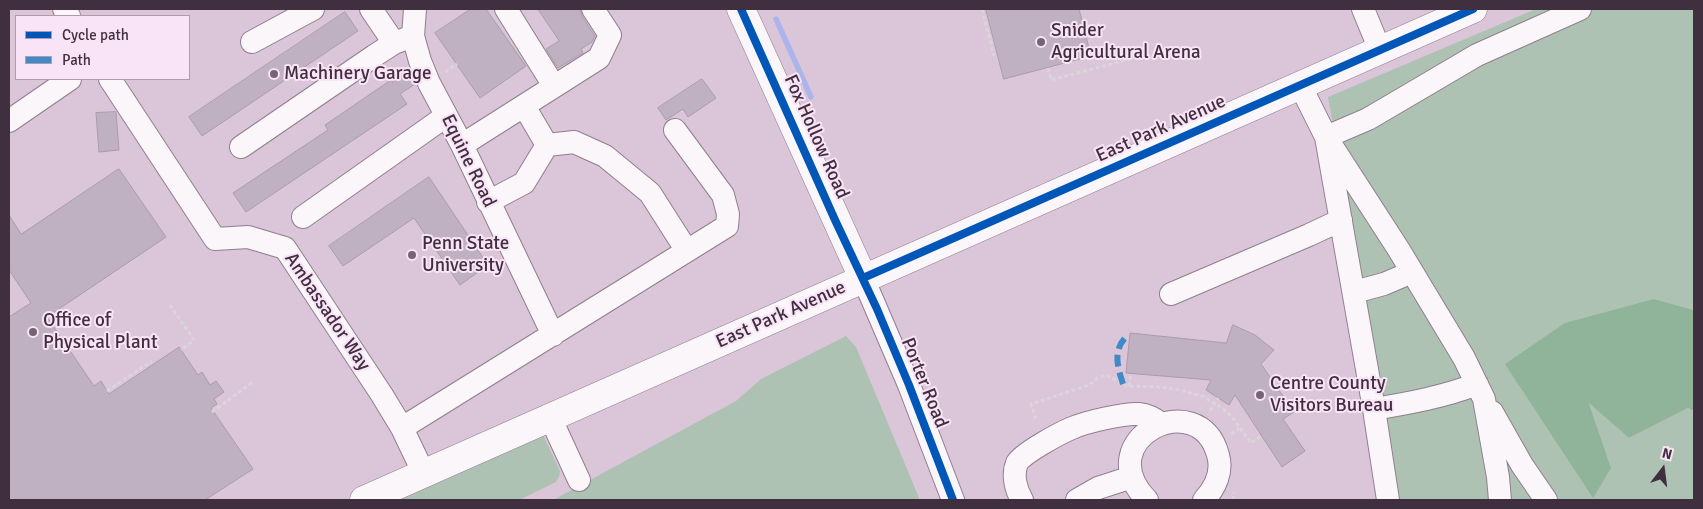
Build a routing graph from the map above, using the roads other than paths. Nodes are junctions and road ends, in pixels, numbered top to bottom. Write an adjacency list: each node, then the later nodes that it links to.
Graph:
1 (313, 9): 11 (street)
2 (371, 9): 10 (street)
3 (415, 9): 10 (street, Equine Road)
4 (506, 9): 16 (street)
5 (593, 9): 16 (street)
6 (741, 9): 30 (main road, Fox Hollow Road)
7 (1363, 9): 12 (street)
8 (1473, 9): 12 (main road, East Park Avenue)
9 (1580, 9): 21 (street)
10 (404, 39): 18 (street, Equine Road); 24 (street)
11 (252, 42)
12 (1380, 50): 15 (main road, East Park Avenue)
13 (69, 80): 19 (street)
14 (111, 80): 38 (street, Ambassador Way)
15 (1300, 85): 21 (street); 30 (main road, East Park Avenue)
16 (554, 86): 17 (street)
17 (524, 106): 22 (street); 23 (street)
18 (446, 116): 22 (street, Equine Road); 26 (street)
19 (9, 121)
20 (675, 130): 28 (street)
21 (1326, 137): 27 (street); 29 (street)
22 (462, 145): 25 (street, Equine Road)
23 (547, 145): 25 (street); 28 (street)
24 (241, 147)
25 (488, 202): 33 (street, Equine Road)
26 (302, 217)
27 (1341, 220): 31 (street); 32 (street)
28 (687, 251): 33 (street)
29 (1412, 272): 31 (street); 34 (street)
30 (863, 278): 36 (main road, East Park Avenue); 43 (street, Porter Road)
31 (1354, 292): 35 (street)
32 (1171, 294)
33 (553, 334): 38 (street)
34 (1480, 391): 35 (street); 49 (street); 50 (street)
35 (1374, 409): 48 (street)
36 (550, 417): 39 (main road, East Park Avenue); 41 (street)
37 (1160, 423): 40 (street); 44 (street); 47 (street)
38 (402, 428): 39 (street, Ambassador Way)
39 (424, 474): 42 (main road, East Park Avenue)
40 (1132, 477): 45 (street); 46 (street)
41 (579, 480)
42 (364, 500)
43 (953, 500)
44 (1022, 500)
45 (1077, 500)
46 (1147, 500)
47 (1204, 500)
48 (1388, 500)
49 (1500, 500)
50 (1546, 500)

